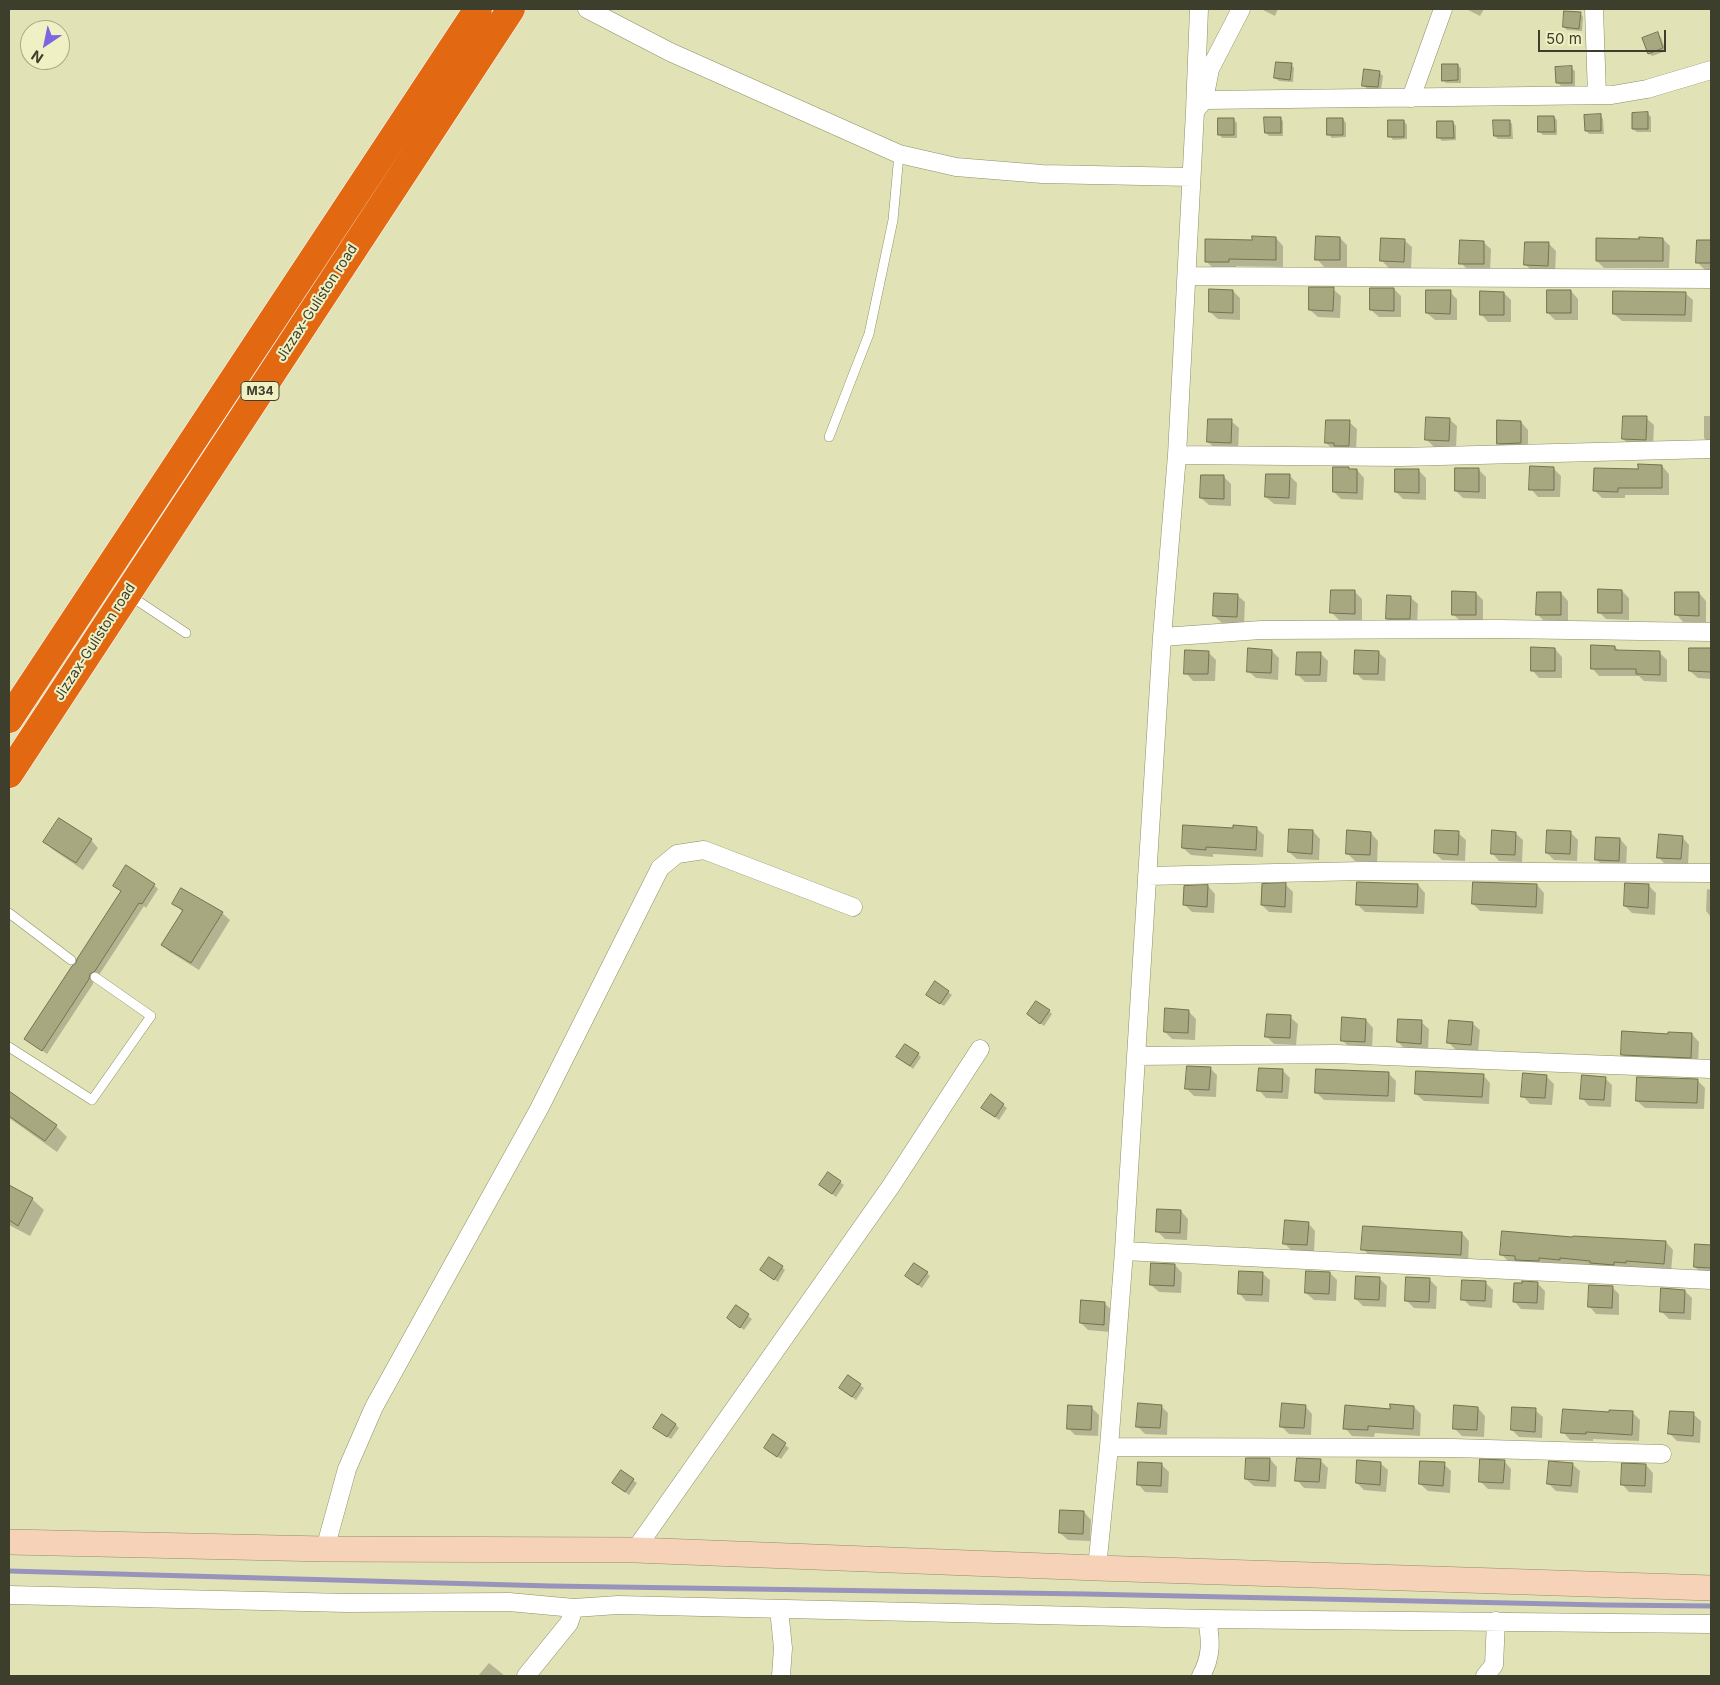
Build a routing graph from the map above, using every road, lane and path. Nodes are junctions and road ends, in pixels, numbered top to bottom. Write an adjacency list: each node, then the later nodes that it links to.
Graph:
1 (478, 9): 19 (highway, Jizzax-Guliston road / M34)
2 (511, 9): 20 (highway, Jizzax-Guliston road / M34)
3 (586, 9): 12 (street)
4 (1199, 9): 11 (street)
5 (1241, 9): 11 (street)
6 (1443, 9): 10 (street)
7 (1594, 9): 9 (street)
8 (1711, 70): 9 (street)
9 (1598, 95): 10 (street)
10 (1411, 98): 11 (street)
11 (1199, 106): 13 (street)
12 (899, 154): 13 (street); 16 (lane)
13 (1191, 177): 14 (street)
14 (1186, 276): 15 (street); 18 (street)
15 (1711, 279)
16 (829, 437)
17 (1711, 449): 18 (street)
18 (1177, 455): 23 (street)
19 (102, 578): 20 (highway); 24 (highway, Jizzax-Guliston road / M34)
20 (127, 594): 22 (lane); 25 (highway, Jizzax-Guliston road / M34)
21 (1711, 632): 23 (street)
22 (186, 633)
23 (1162, 637): 27 (street)
24 (9, 719)
25 (12, 774)
26 (1711, 872): 27 (street)
27 (1147, 876): 34 (street)
28 (853, 907): 41 (street)
29 (9, 913): 30 (lane)
30 (71, 960)
31 (95, 977): 32 (lane)
32 (9, 1047)
33 (980, 1049): 42 (street)
34 (1136, 1056): 35 (street); 36 (street)
35 (1711, 1069)
36 (1124, 1252): 37 (street); 38 (street)
37 (1711, 1280)
38 (1109, 1447): 39 (street); 43 (street)
39 (1662, 1454)
40 (9, 1542): 41 (street)
41 (325, 1549): 42 (street)
42 (635, 1550): 43 (street)
43 (1097, 1568): 44 (street)
44 (1711, 1588)
45 (9, 1595): 46 (street)
46 (574, 1608): 47 (street); 51 (street)
47 (779, 1609): 48 (street); 52 (street)
48 (1207, 1619): 49 (street); 53 (street)
49 (1496, 1621): 50 (street); 54 (street)
50 (1711, 1624)
51 (526, 1676)
52 (781, 1676)
53 (1200, 1676)
54 (1485, 1676)

